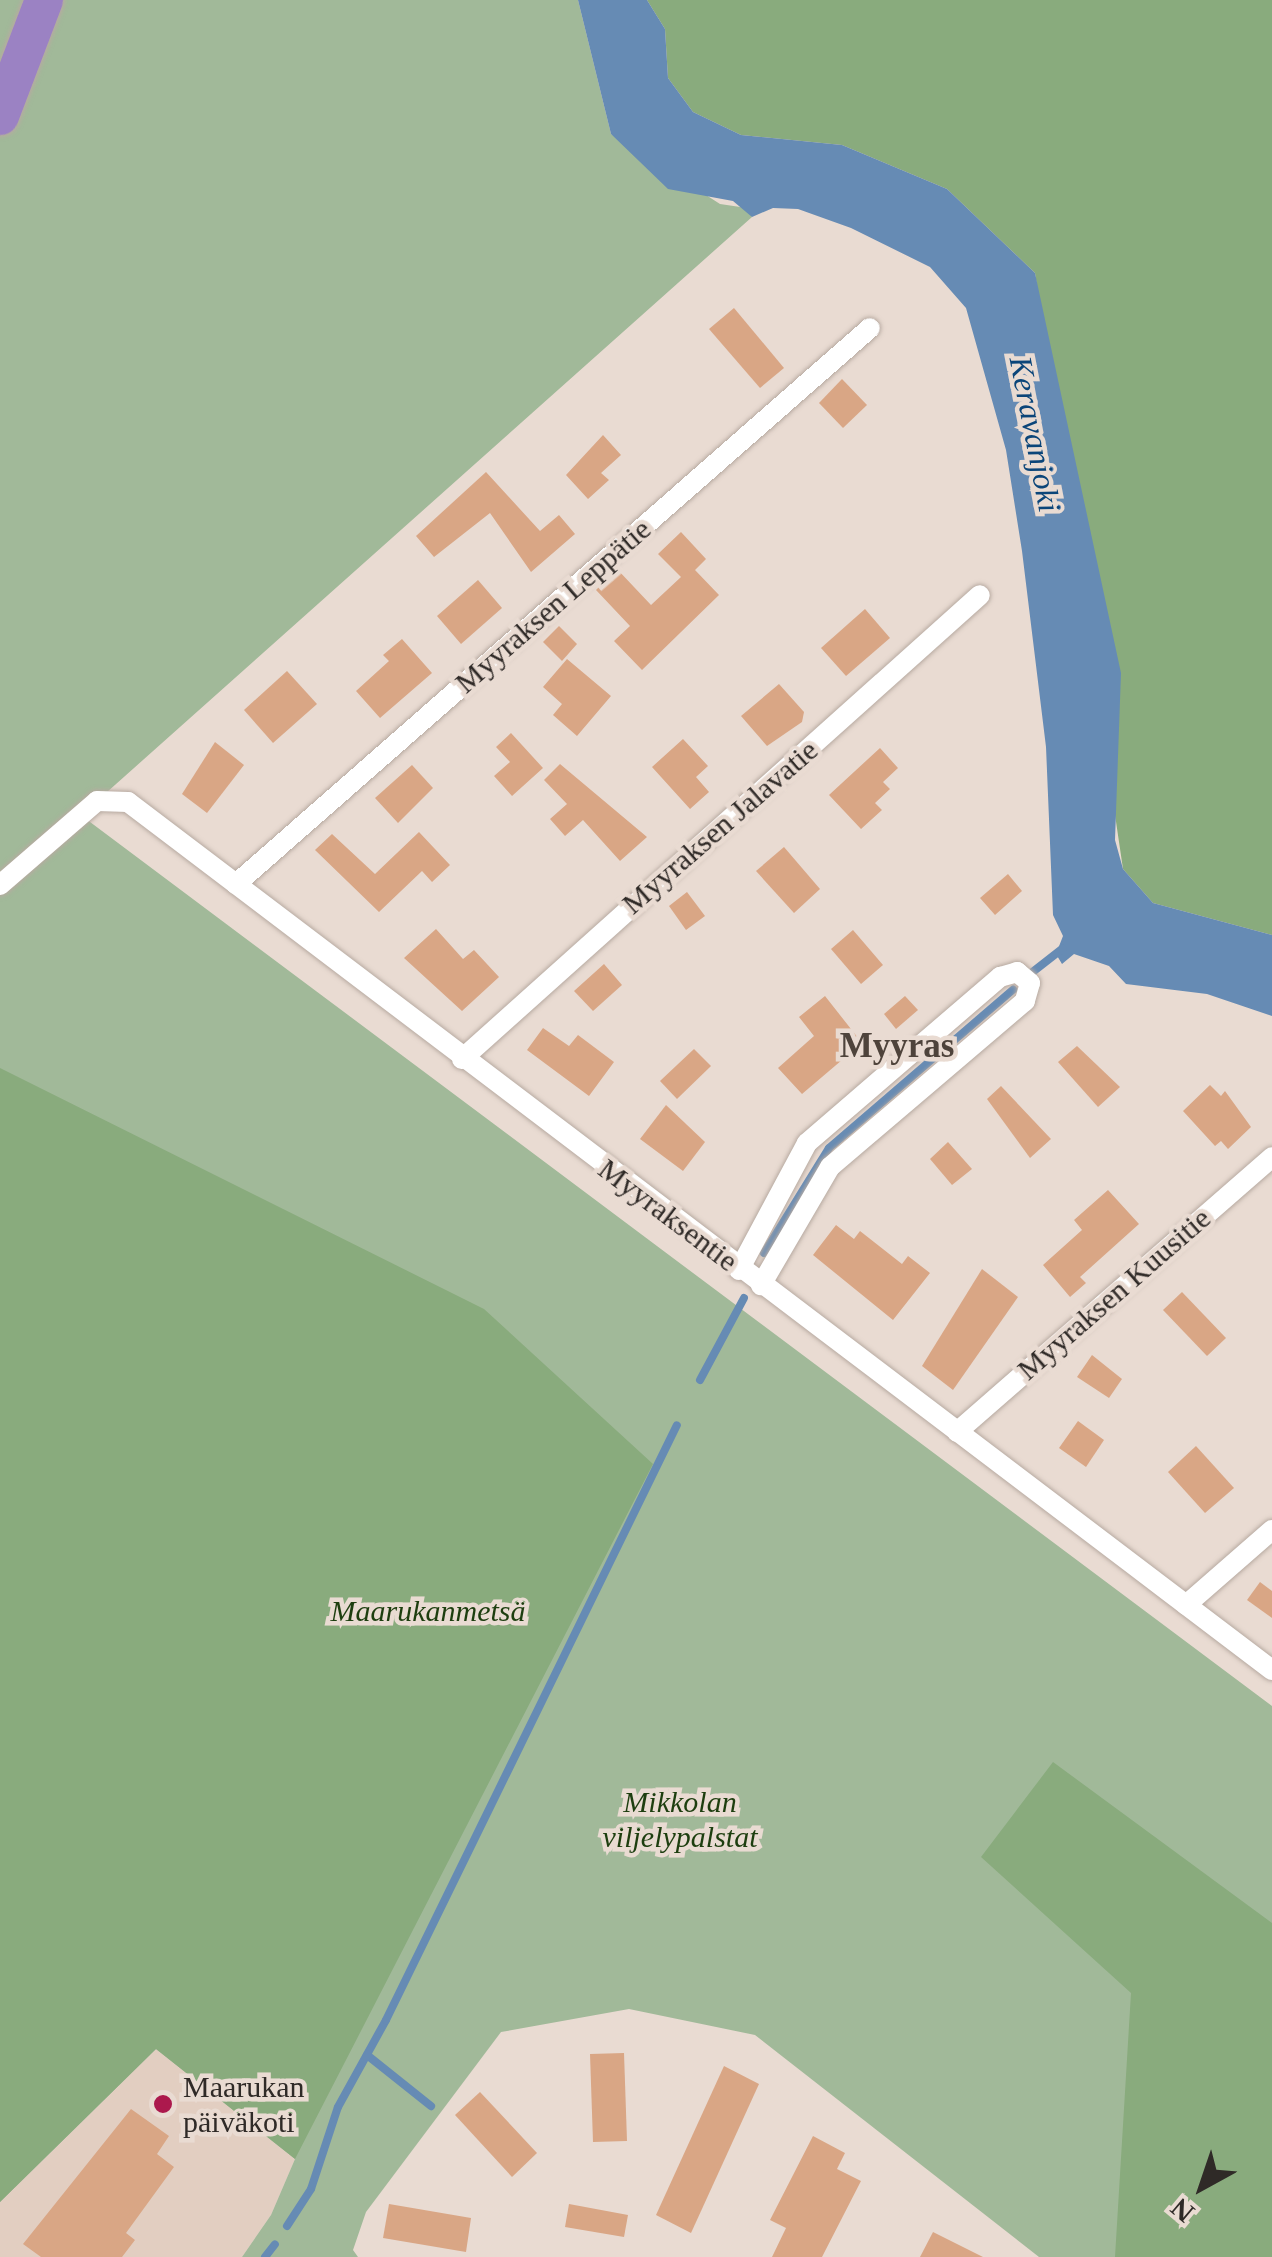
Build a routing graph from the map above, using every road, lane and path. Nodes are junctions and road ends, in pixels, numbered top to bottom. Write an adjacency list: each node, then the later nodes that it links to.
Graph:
1 (44, 0): 2 (highway)
2 (0, 116)
3 (870, 328): 5 (street, Myyraksen Leppätie)
4 (980, 595): 7 (street, Myyraksen Jalavatie)
5 (236, 884): 6 (street, Myyraksentie); 7 (street, Myyraksentie)
6 (0, 886)
7 (462, 1059): 9 (street, Myyraksentie)
8 (1272, 1157): 11 (street, Myyraksen Kuusitie)
9 (739, 1270): 10 (street, Myyraksentie); 10 (street)
10 (761, 1285): 11 (street, Myyraksentie)
11 (957, 1432): 13 (street, Myyraksentie)
12 (1272, 1530): 13 (street)
13 (1186, 1605): 14 (street, Myyraksentie)
14 (1272, 1670)

